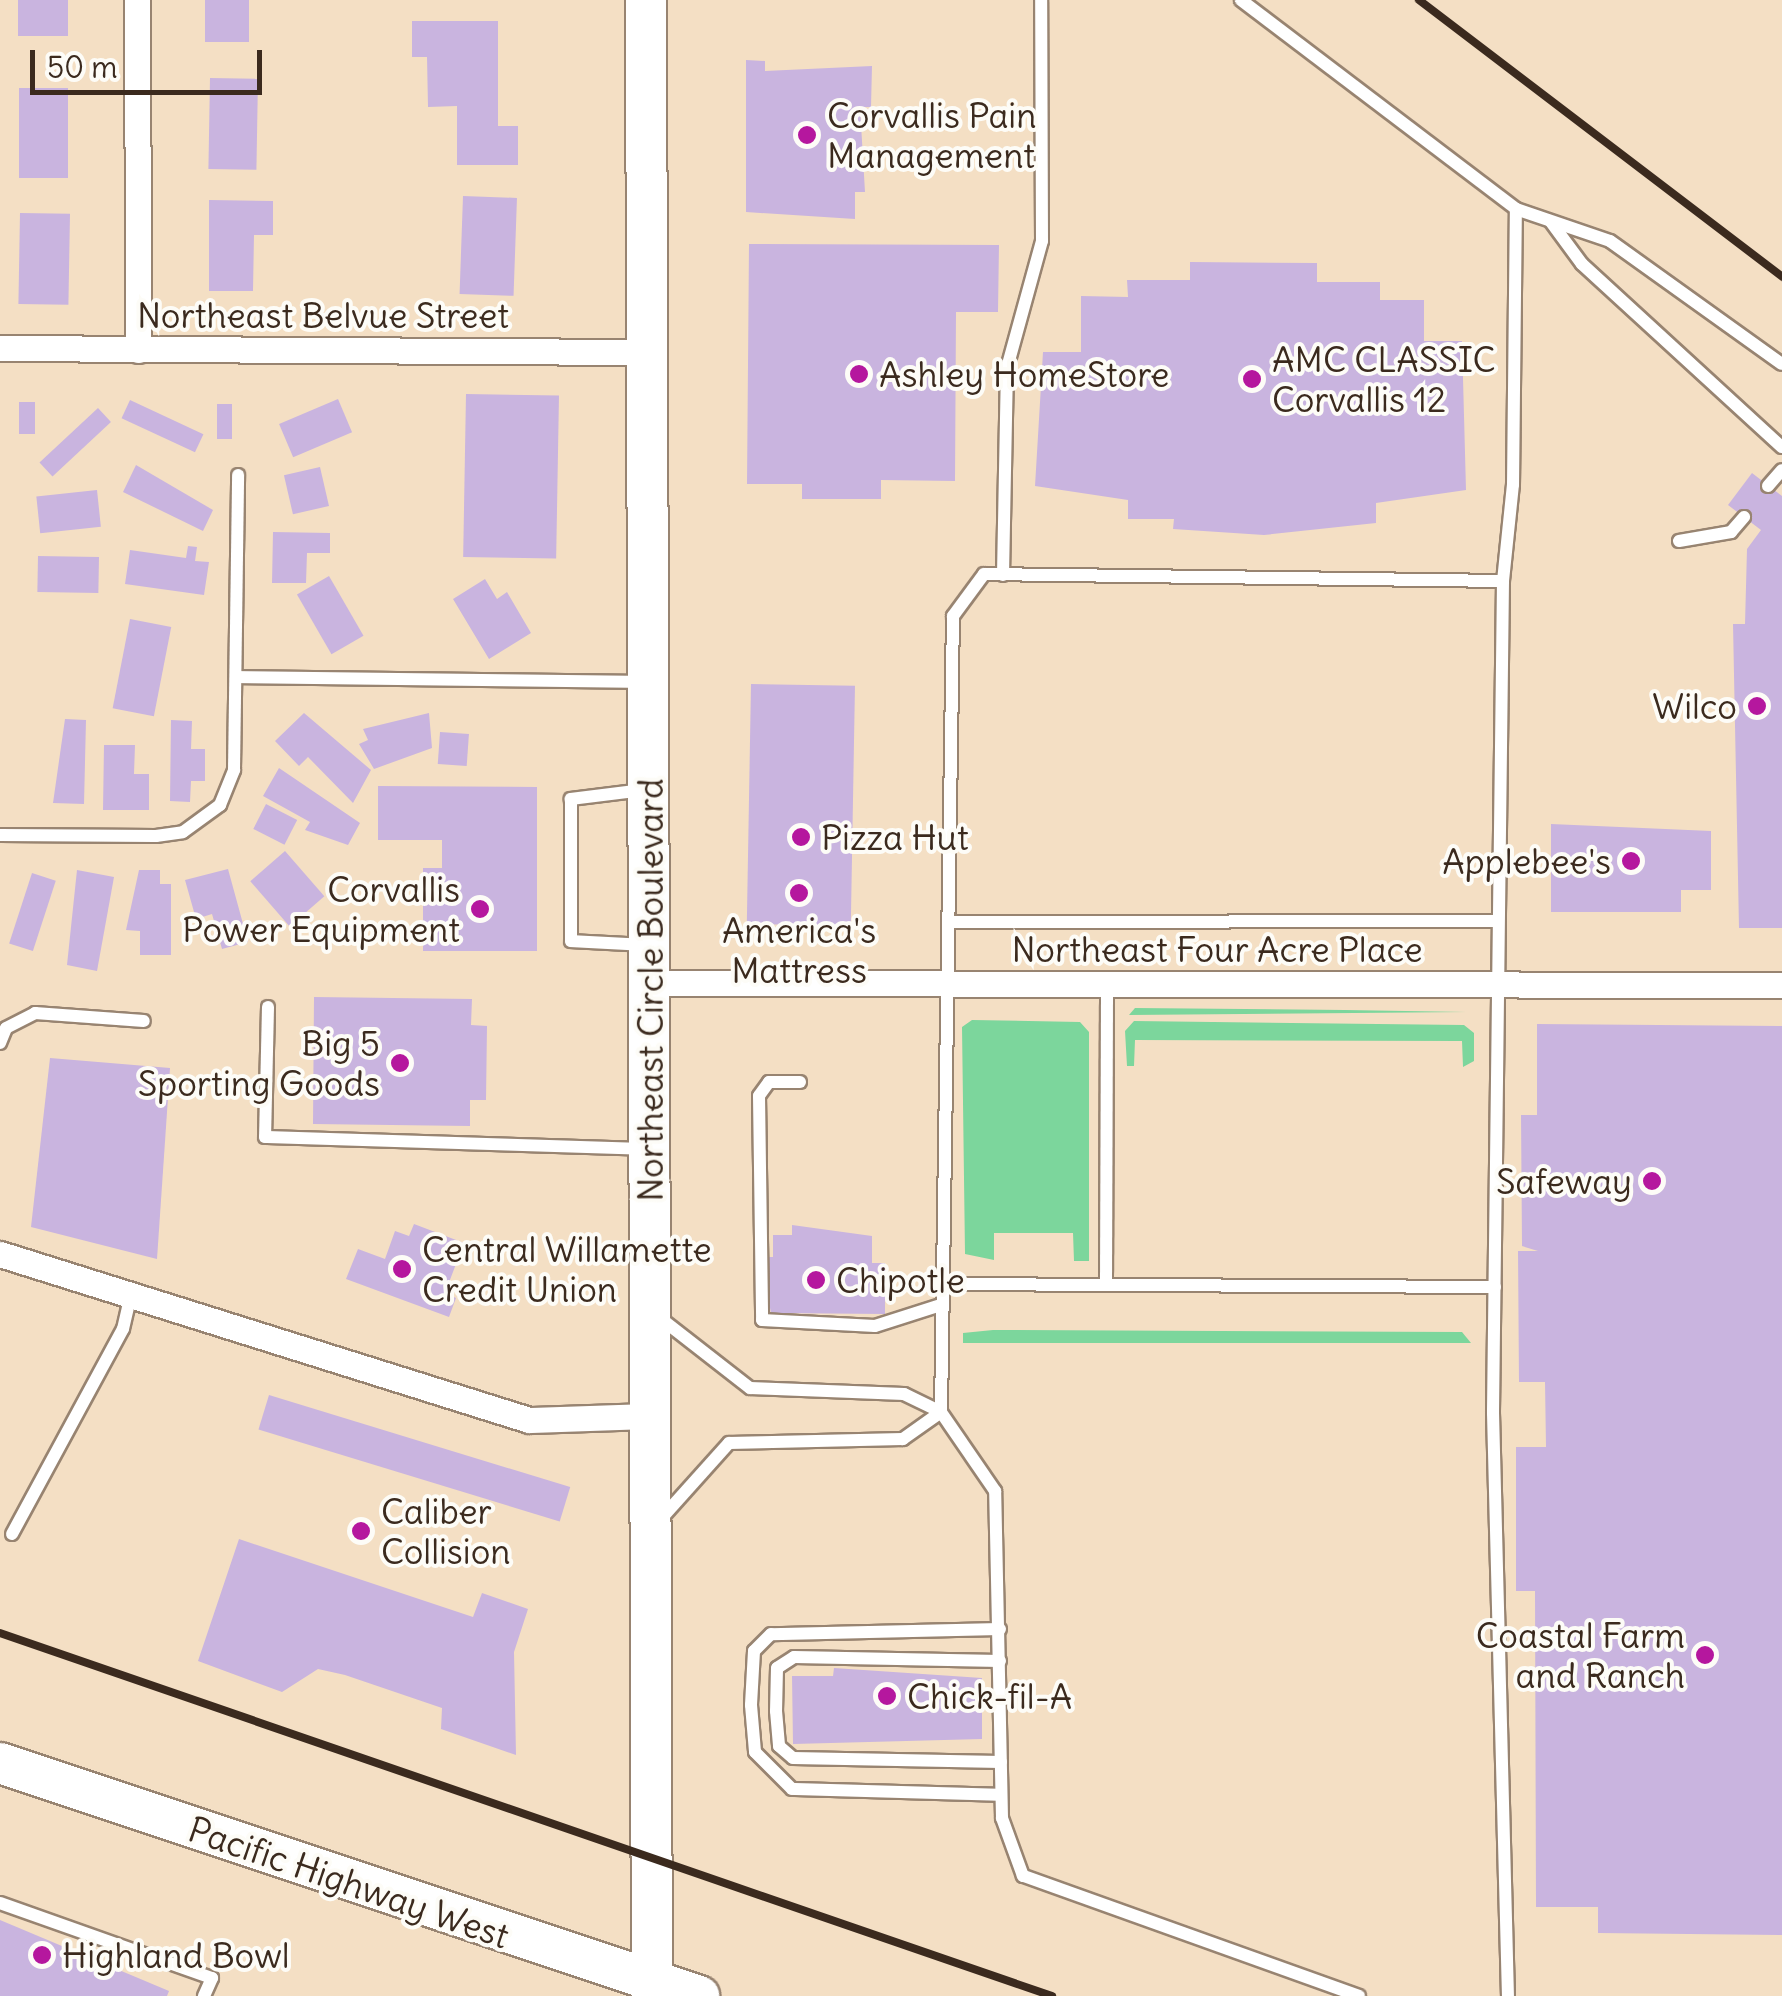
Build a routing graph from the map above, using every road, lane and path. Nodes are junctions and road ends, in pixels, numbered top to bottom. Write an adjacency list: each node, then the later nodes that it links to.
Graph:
1 (137, 0): 8 (street)
2 (646, 0): 9 (main road, Northeast Circle Boulevard)
3 (1041, 0): 17 (lane)
4 (1241, 0): 5 (lane)
5 (1516, 209): 6 (lane); 18 (lane)
6 (1551, 222): 10 (lane); 11 (lane)
7 (0, 348): 8 (street, Northeast Belvue Street)
8 (138, 350): 9 (street, Northeast Belvue Street)
9 (645, 352): 20 (main road, Northeast Circle Boulevard)
10 (1782, 364)
11 (1782, 447)
12 (1782, 470): 14 (lane)
13 (238, 475): 19 (lane)
14 (1768, 486)
15 (1744, 517): 16 (lane)
16 (1679, 542)
17 (1003, 575): 18 (lane); 24 (lane)
18 (1503, 580): 23 (lane)
19 (236, 678): 20 (lane); 22 (lane)
20 (646, 682): 21 (main road, Northeast Circle Boulevard)
21 (649, 790): 25 (main road, Northeast Circle Boulevard); 25 (lane)
22 (0, 835)
23 (1496, 921): 24 (lane); 26 (lane)
24 (948, 922): 28 (lane)
25 (653, 964): 28 (street, Northeast Four Acre Place); 34 (main road, Northeast Circle Boulevard)
26 (1497, 982): 27 (street, Northeast Four Acre Place); 29 (street, Northeast Four Acre Place); 38 (lane)
27 (1782, 984)
28 (941, 985): 29 (street, Northeast Four Acre Place); 36 (lane)
29 (1107, 987): 37 (lane)
30 (268, 1007): 34 (lane)
31 (144, 1022): 32 (lane)
32 (0, 1043)
33 (800, 1082): 40 (lane)
34 (652, 1150): 41 (main road, Northeast Circle Boulevard)
35 (0, 1254): 39 (street)
36 (942, 1284): 37 (lane); 40 (lane)
37 (1106, 1284): 38 (lane)
38 (1495, 1287): 56 (lane)
39 (131, 1295): 43 (street); 45 (lane)
40 (941, 1305): 42 (lane)
41 (651, 1309): 42 (lane); 43 (main road, Northeast Circle Boulevard)
42 (941, 1412): 44 (lane); 46 (lane)
43 (650, 1416): 44 (main road, Northeast Circle Boulevard)
44 (651, 1532): 52 (main road, Northeast Circle Boulevard)
45 (12, 1534)
46 (1000, 1630): 47 (lane); 50 (lane)
47 (1000, 1661): 48 (lane); 48 (lane)
48 (1001, 1762): 50 (lane)
49 (0, 1763): 52 (main road, Pacific Highway West)
50 (1002, 1795): 55 (lane)
51 (0, 1903): 53 (lane)
52 (652, 1988): 54 (main road, Pacific Highway West)
53 (204, 1996)
54 (699, 1996)
55 (1359, 1996)
56 (1508, 1996)

